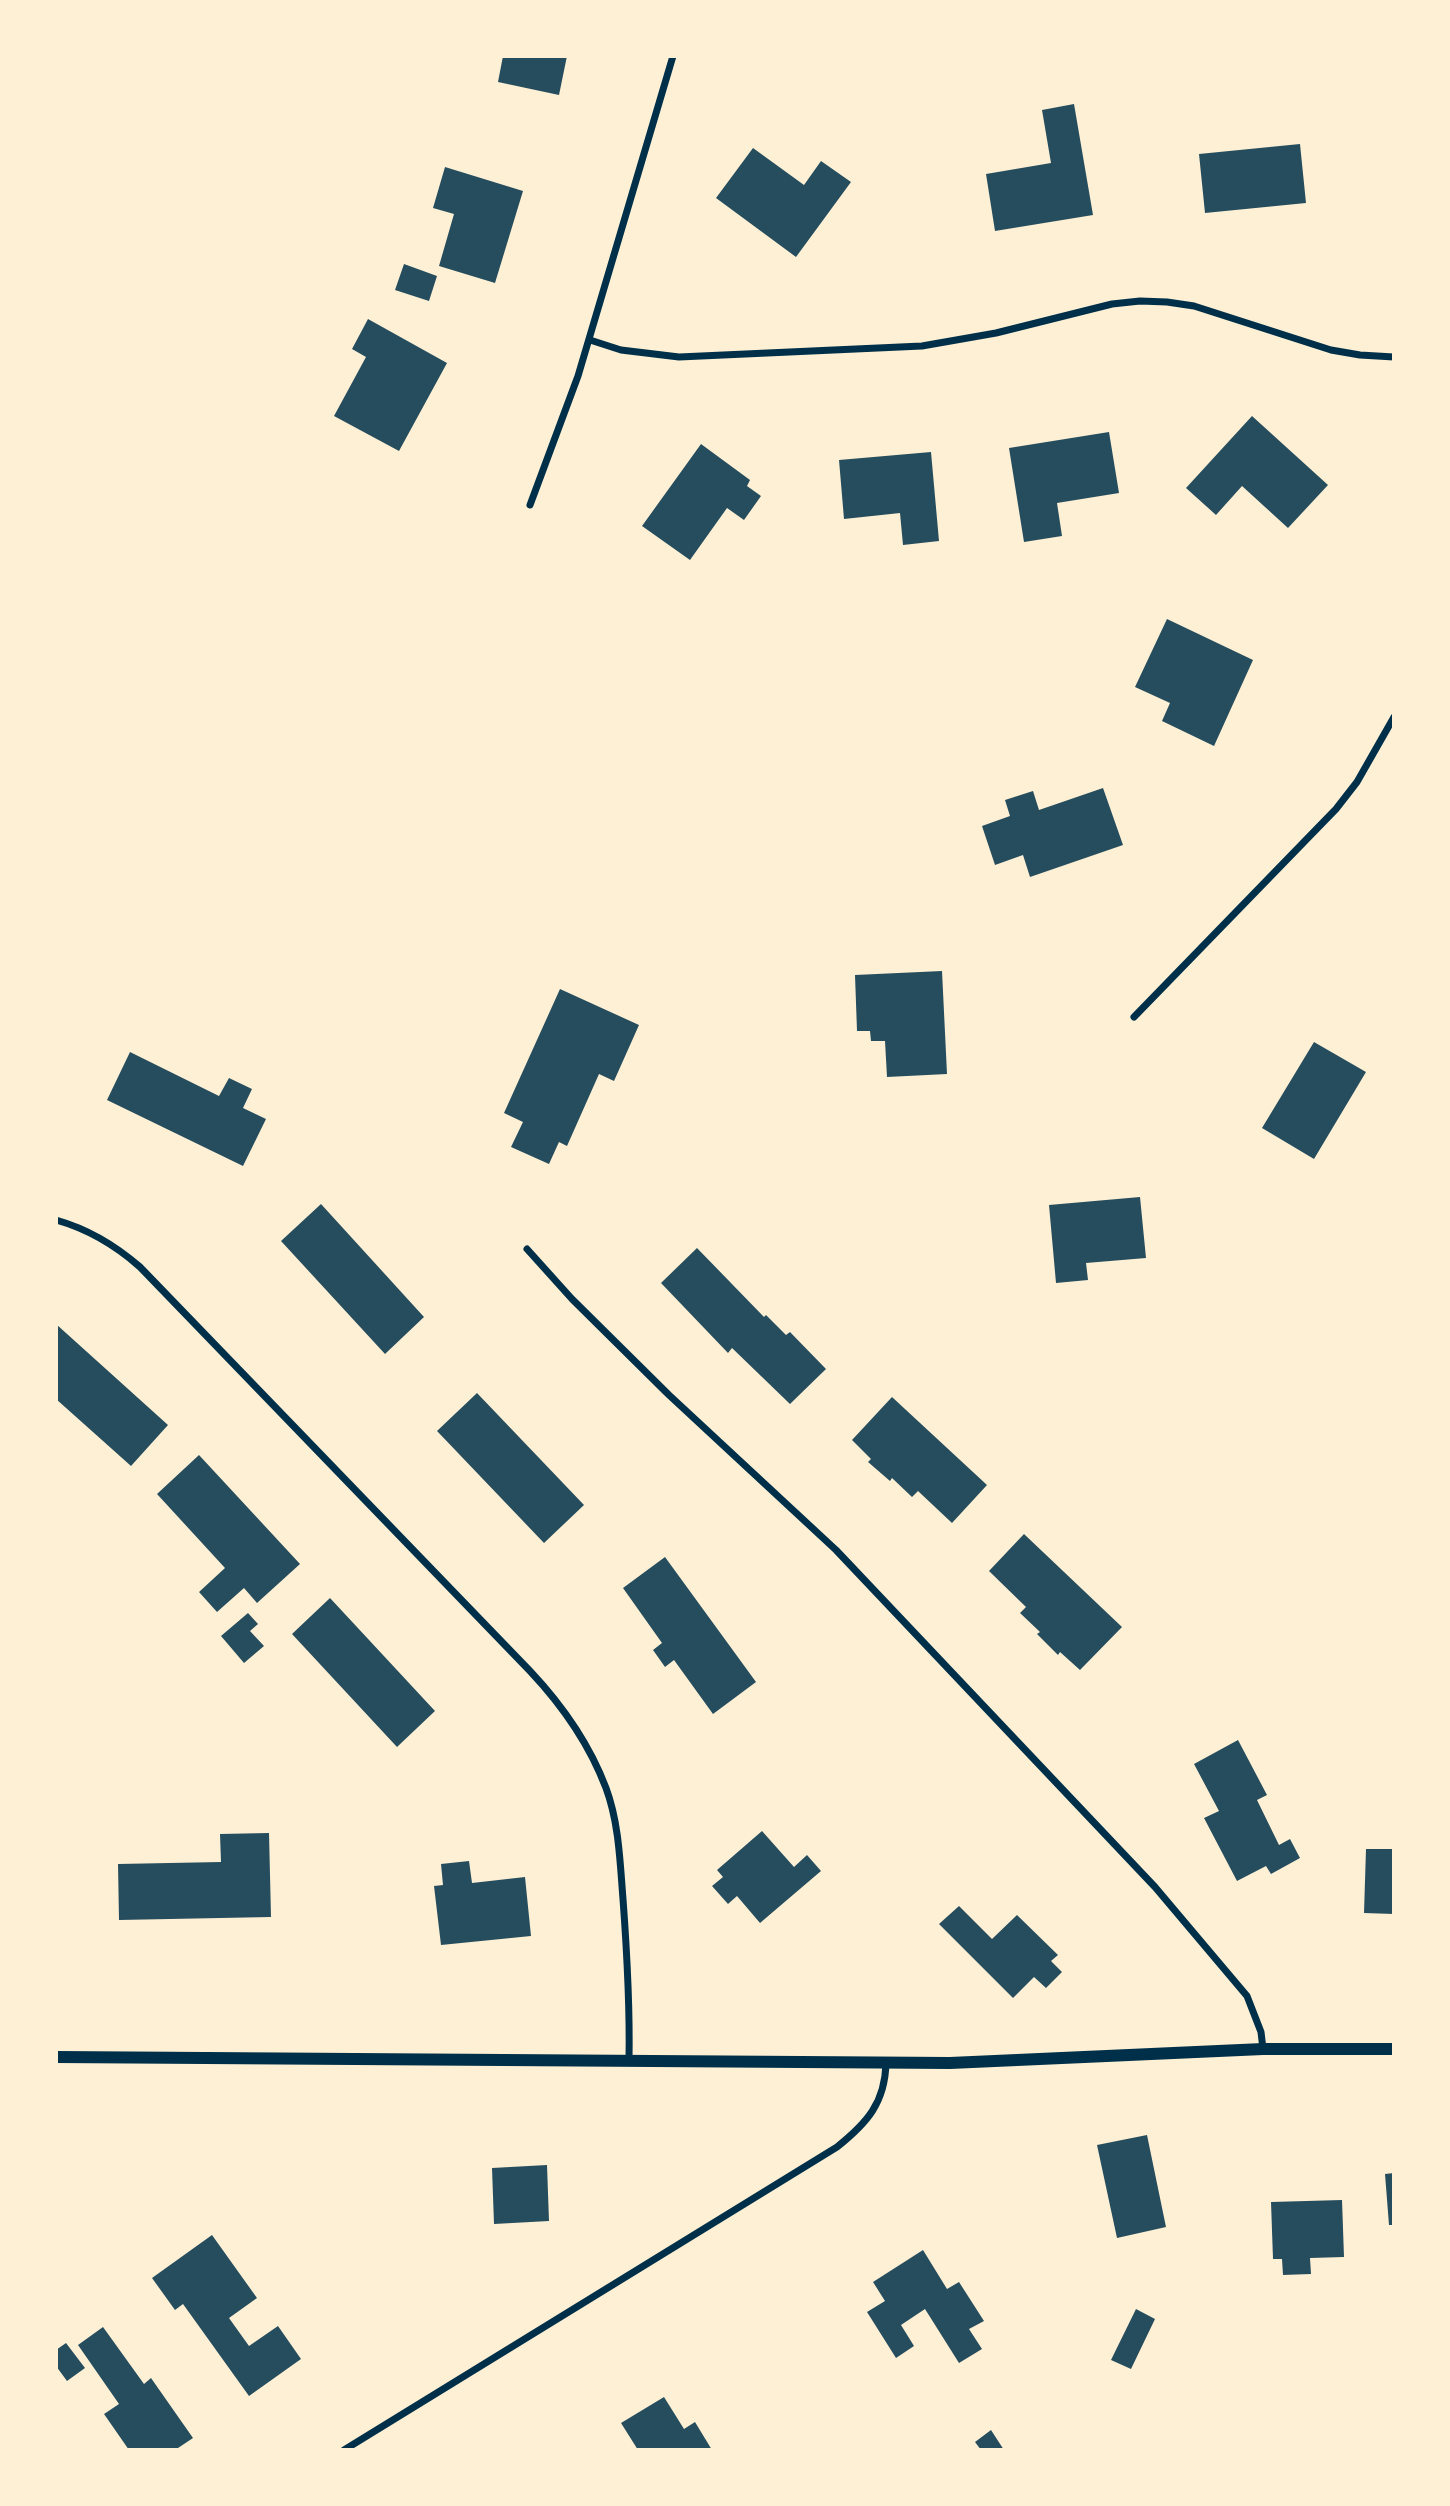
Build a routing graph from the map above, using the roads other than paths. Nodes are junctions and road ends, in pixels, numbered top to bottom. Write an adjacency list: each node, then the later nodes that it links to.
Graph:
1 (673, 56): 2 (street)
2 (590, 340): 3 (street); 4 (street)
3 (1394, 357)
4 (530, 505)
5 (1394, 717): 6 (street)
6 (1134, 1017)
7 (56, 1220): 12 (street)
8 (527, 1249): 9 (street)
9 (1263, 2049): 10 (street); 13 (street)
10 (1394, 2049)
11 (56, 2057): 12 (street)
12 (629, 2060): 13 (street)
13 (886, 2063): 14 (street)
14 (344, 2450)

